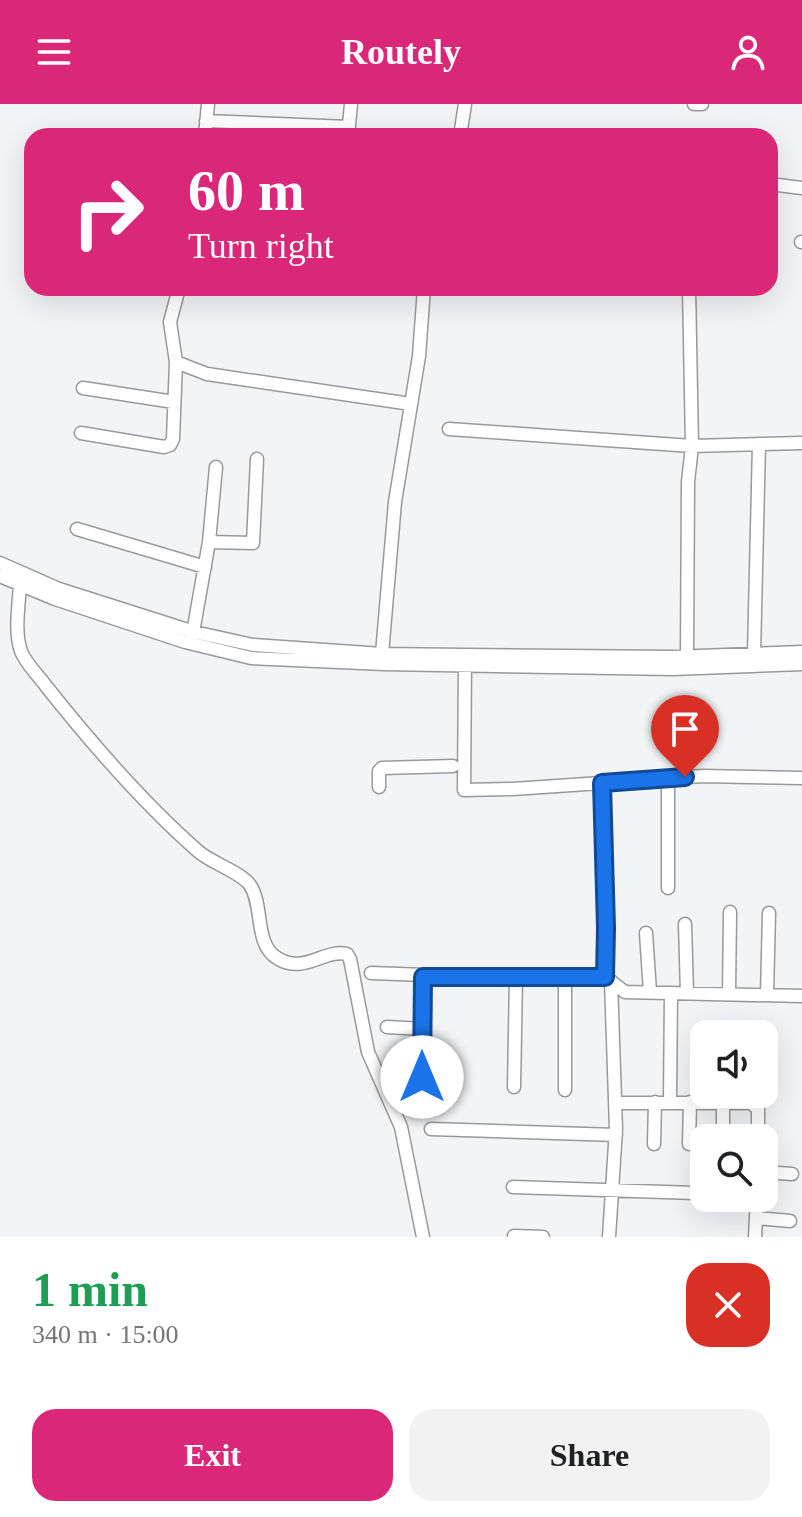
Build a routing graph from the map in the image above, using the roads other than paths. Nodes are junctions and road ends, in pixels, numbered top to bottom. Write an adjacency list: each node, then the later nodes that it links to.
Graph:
1 (208, 104): 6 (street)
2 (351, 104): 9 (street)
3 (465, 104): 10 (street)
4 (694, 104): 5 (street)
5 (702, 104)
6 (206, 121): 7 (street); 8 (street)
7 (206, 128)
8 (296, 128)
9 (348, 128)
10 (461, 128)
11 (778, 185): 12 (street)
12 (802, 188)
13 (177, 296): 16 (street)
14 (423, 296): 19 (street)
15 (689, 296): 24 (street)
16 (176, 362): 18 (street); 19 (street)
17 (83, 388): 18 (street)
18 (174, 402): 21 (street)
19 (411, 404): 35 (street)
20 (449, 429): 24 (street)
21 (81, 433)
22 (802, 443): 23 (street)
23 (759, 444): 24 (street); 36 (street)
24 (692, 446): 37 (street)
25 (257, 459): 28 (street)
26 (216, 467): 28 (street)
27 (77, 529): 30 (street)
28 (209, 542): 30 (street)
29 (0, 563): 33 (street)
30 (205, 567): 33 (street)
31 (0, 576): 32 (street)
32 (20, 584): 33 (street); 83 (street)
33 (192, 638): 35 (street); 38 (street)
34 (802, 652): 36 (street)
35 (382, 654): 38 (street)
36 (754, 654): 37 (street)
37 (687, 657): 38 (street)
38 (465, 660): 39 (street); 40 (street)
39 (802, 664)
40 (459, 766): 43 (street); 44 (street)
41 (802, 778): 42 (street)
42 (668, 779): 43 (street); 45 (street)
43 (602, 783): 54 (street)
44 (379, 787)
45 (668, 888)
46 (730, 912): 58 (street)
47 (769, 913): 59 (street)
48 (685, 924): 57 (street)
49 (646, 933): 55 (street)
50 (371, 973): 51 (street)
51 (423, 977): 52 (street); 62 (street)
52 (516, 977): 53 (street); 64 (street)
53 (565, 977): 54 (street); 65 (street)
54 (608, 979): 55 (street); 69 (street)
55 (650, 992): 56 (street)
56 (671, 993): 57 (street); 67 (street)
57 (687, 993): 58 (street)
58 (729, 994): 59 (street)
59 (767, 995): 60 (street)
60 (802, 996)
61 (387, 1027): 62 (street)
62 (423, 1029): 63 (street)
63 (422, 1077)
64 (514, 1087)
65 (565, 1090)
66 (655, 1102): 67 (street); 69 (street); 72 (street)
67 (670, 1102): 68 (street)
68 (690, 1102): 73 (street)
69 (615, 1103): 71 (street)
70 (431, 1129): 71 (street)
71 (616, 1135): 77 (street)
72 (654, 1144)
73 (689, 1144)
74 (778, 1173): 75 (street)
75 (792, 1174)
76 (513, 1187): 77 (street)
77 (612, 1192): 78 (street); 85 (street)
78 (690, 1193)
79 (756, 1212): 80 (street)
80 (756, 1218): 81 (street); 86 (street)
81 (790, 1221)
82 (514, 1236): 84 (street)
83 (423, 1237)
84 (543, 1237)
85 (609, 1237)
86 (755, 1237)

